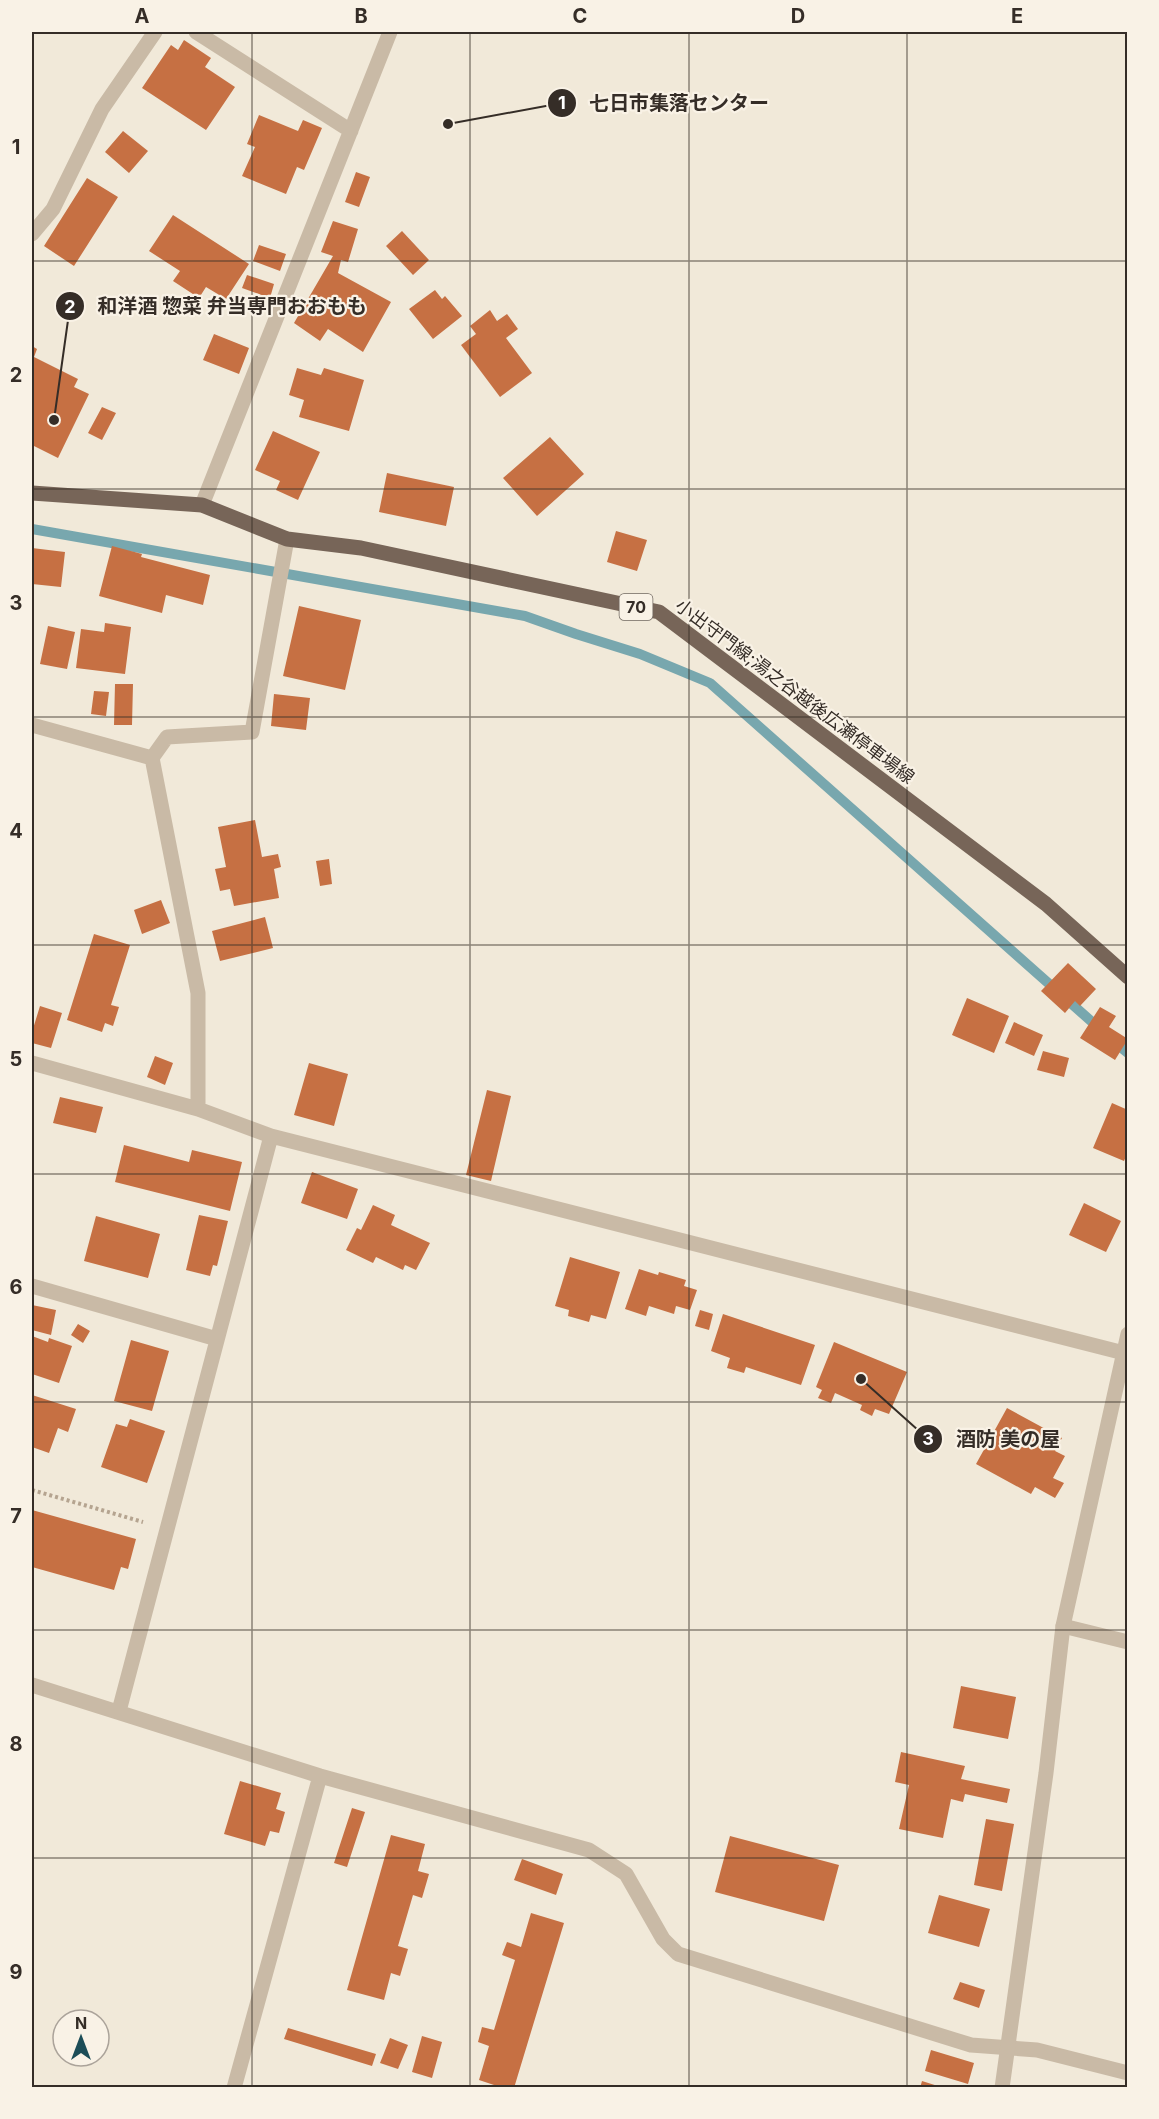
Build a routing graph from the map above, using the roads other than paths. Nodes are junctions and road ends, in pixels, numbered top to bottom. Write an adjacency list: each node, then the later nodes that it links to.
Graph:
1 (155, 32): 5 (street)
2 (196, 32): 4 (street)
3 (390, 32): 4 (street)
4 (351, 130): 7 (street)
5 (32, 234)
6 (32, 493): 7 (main road, 小出守門線;湯之谷越後広瀬停車場線 / 70)
7 (202, 506): 8 (main road, 小出守門線;湯之谷越後広瀬停車場線 / 70)
8 (287, 539): 10 (street); 11 (main road, 小出守門線;湯之谷越後広瀬停車場線 / 70)
9 (32, 725): 10 (street)
10 (152, 758): 13 (street)
11 (1128, 977)
12 (32, 1063): 13 (street)
13 (198, 1109): 14 (street)
14 (271, 1136): 17 (street); 18 (street)
15 (32, 1286): 17 (street)
16 (1128, 1334): 18 (street)
17 (217, 1339): 22 (street)
18 (1124, 1353): 19 (street)
19 (1063, 1626): 20 (street); 24 (street)
20 (1128, 1642)
21 (32, 1685): 22 (street)
22 (119, 1711): 23 (street)
23 (320, 1776): 24 (street); 26 (street)
24 (1007, 2047): 25 (street); 27 (street)
25 (1128, 2073)
26 (234, 2088)
27 (1002, 2088)

